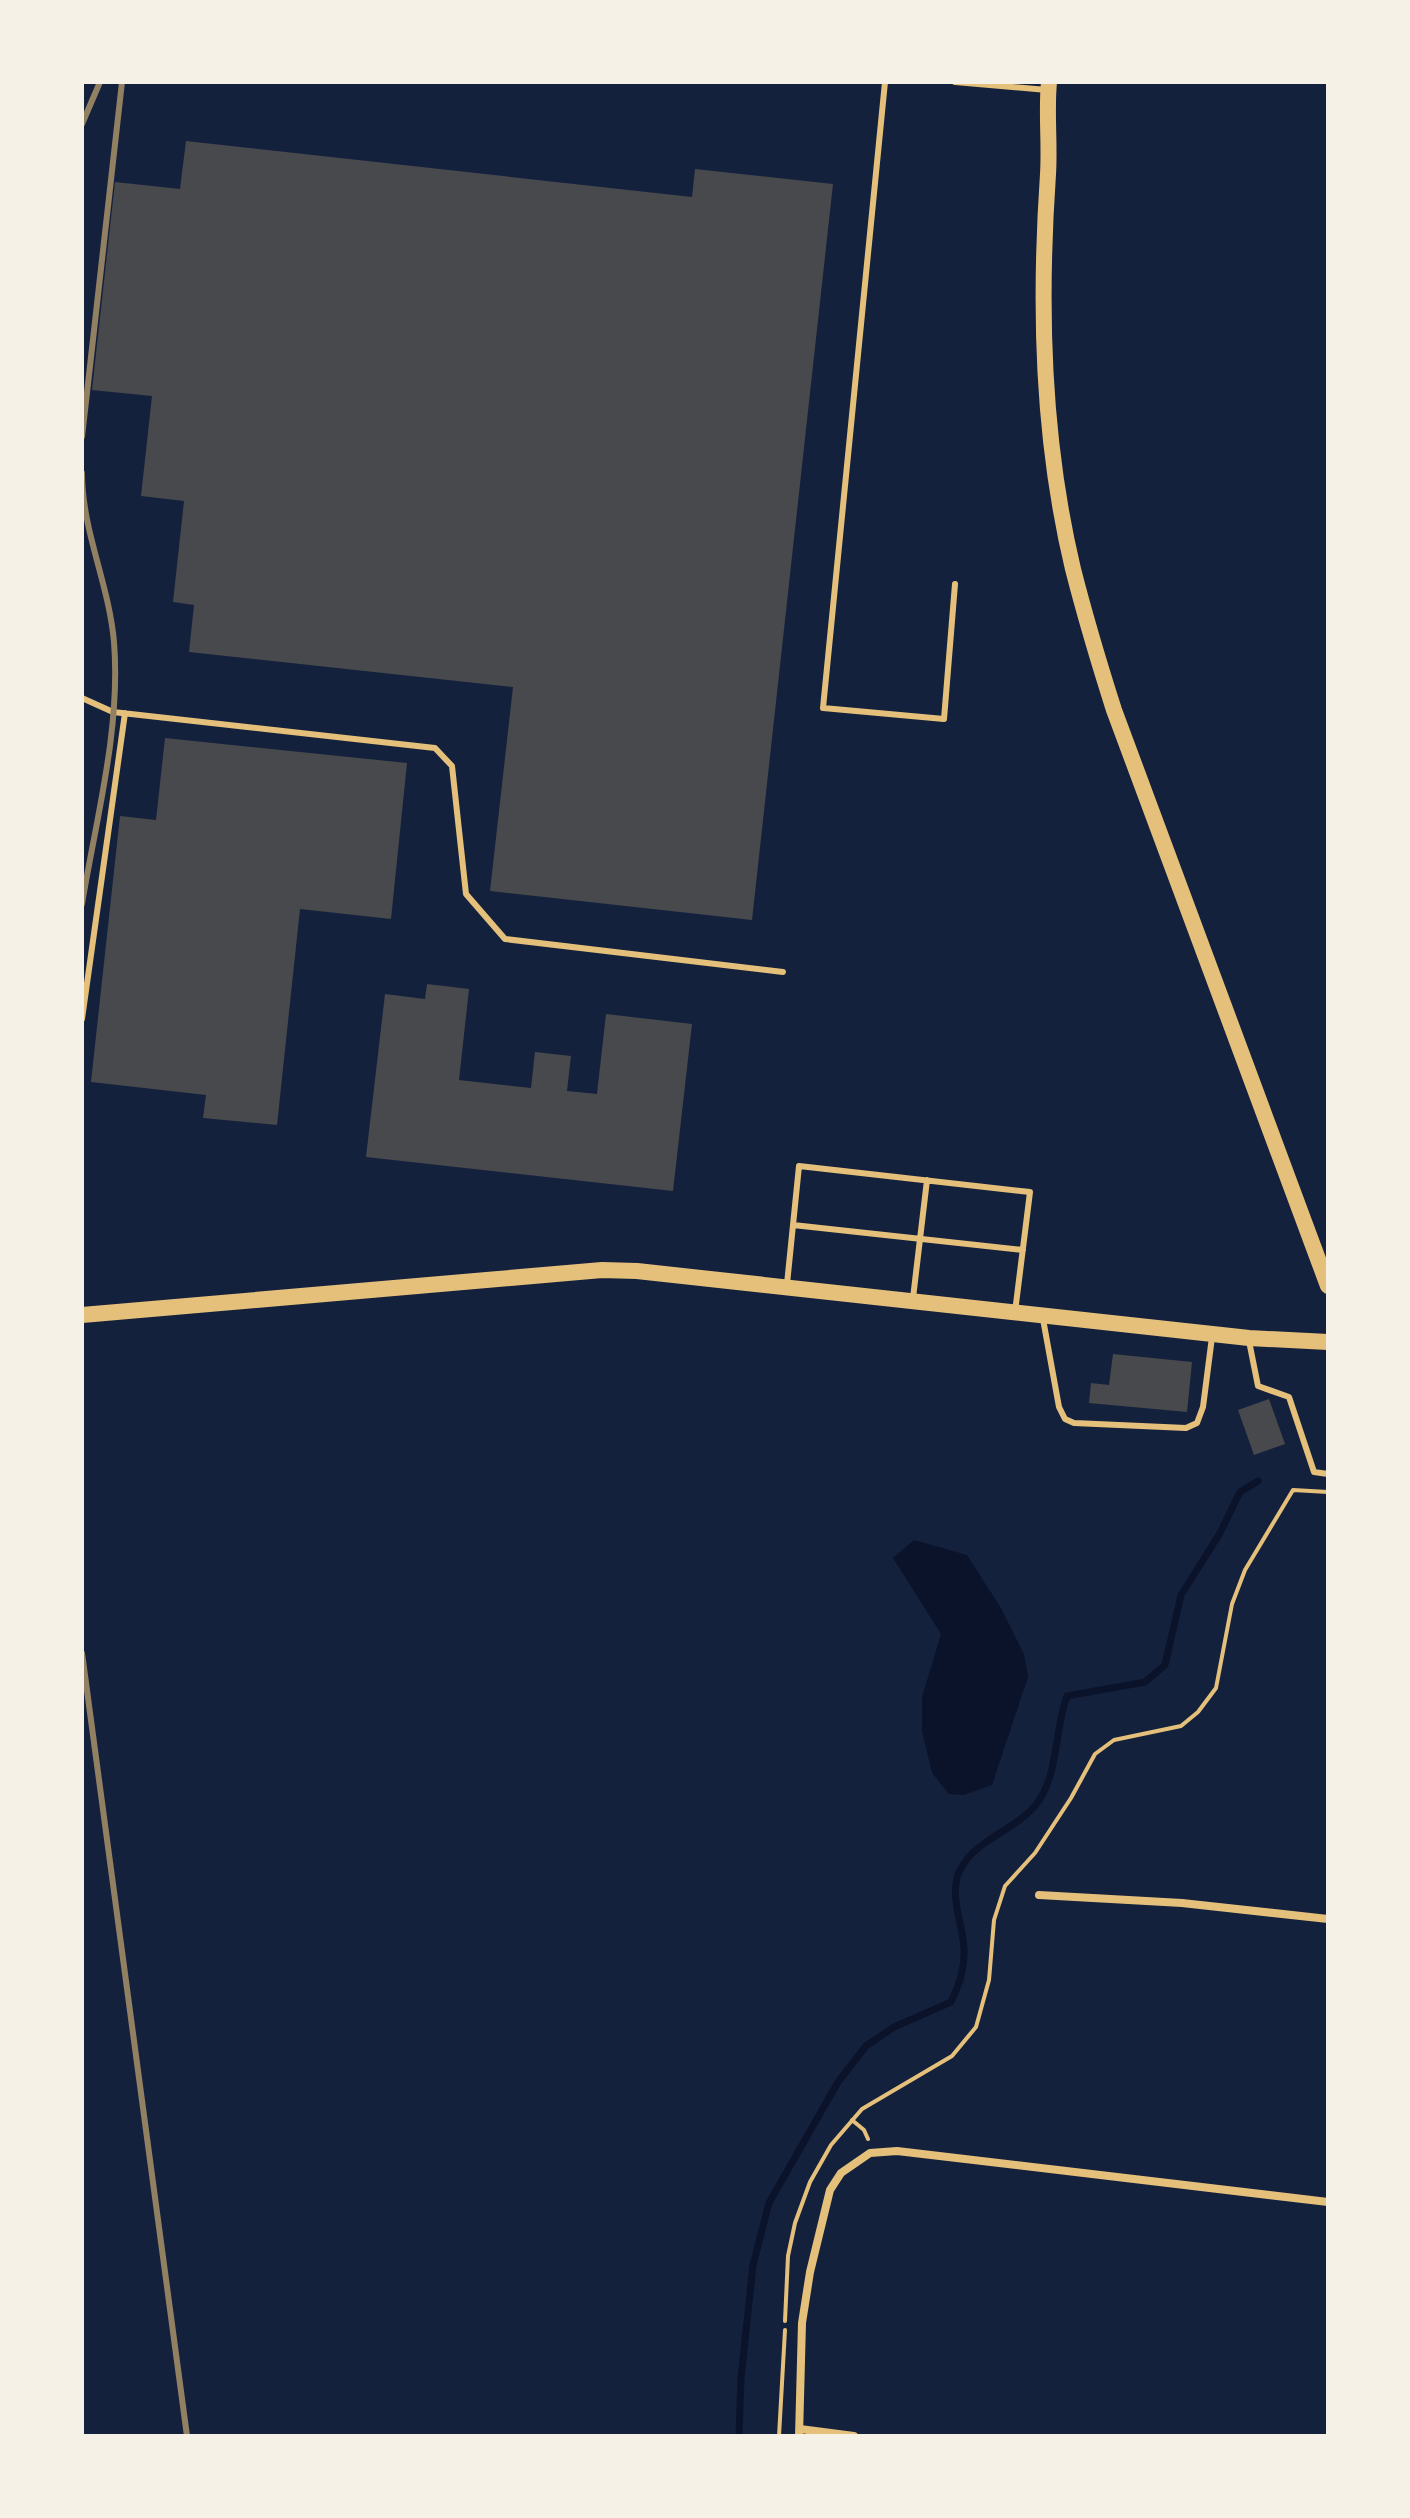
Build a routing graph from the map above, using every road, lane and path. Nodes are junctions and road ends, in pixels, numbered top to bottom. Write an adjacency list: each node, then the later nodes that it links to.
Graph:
1 (885, 82): 4 (lane)
2 (955, 82): 3 (lane)
3 (1049, 86): 13 (main road)
4 (955, 584)
5 (82, 698): 6 (lane)
6 (125, 713): 7 (lane); 8 (lane)
7 (783, 972)
8 (82, 1019)
9 (927, 1180): 10 (lane); 11 (lane); 12 (lane)
10 (793, 1225): 11 (lane); 14 (lane)
11 (920, 1239): 12 (lane); 15 (lane)
12 (1023, 1250): 16 (lane)
13 (1328, 1286)
14 (787, 1288): 15 (main road); 17 (main road)
15 (912, 1301): 16 (main road)
16 (1015, 1312): 18 (main road)
17 (82, 1315)
18 (1042, 1315): 19 (main road); 19 (lane)
19 (1213, 1334): 20 (main road)
20 (1249, 1338): 21 (main road); 22 (lane)
21 (1328, 1342)
22 (1328, 1474)
23 (1328, 1492): 26 (path)
24 (1039, 1895): 25 (street)
25 (1328, 1919)
26 (862, 2109)
27 (852, 2120): 28 (path)
28 (875, 2152): 29 (street); 31 (street)
29 (1328, 2202)
30 (788, 2256): 32 (path)
31 (799, 2432): 33 (street)
32 (779, 2436)
33 (854, 2436)

